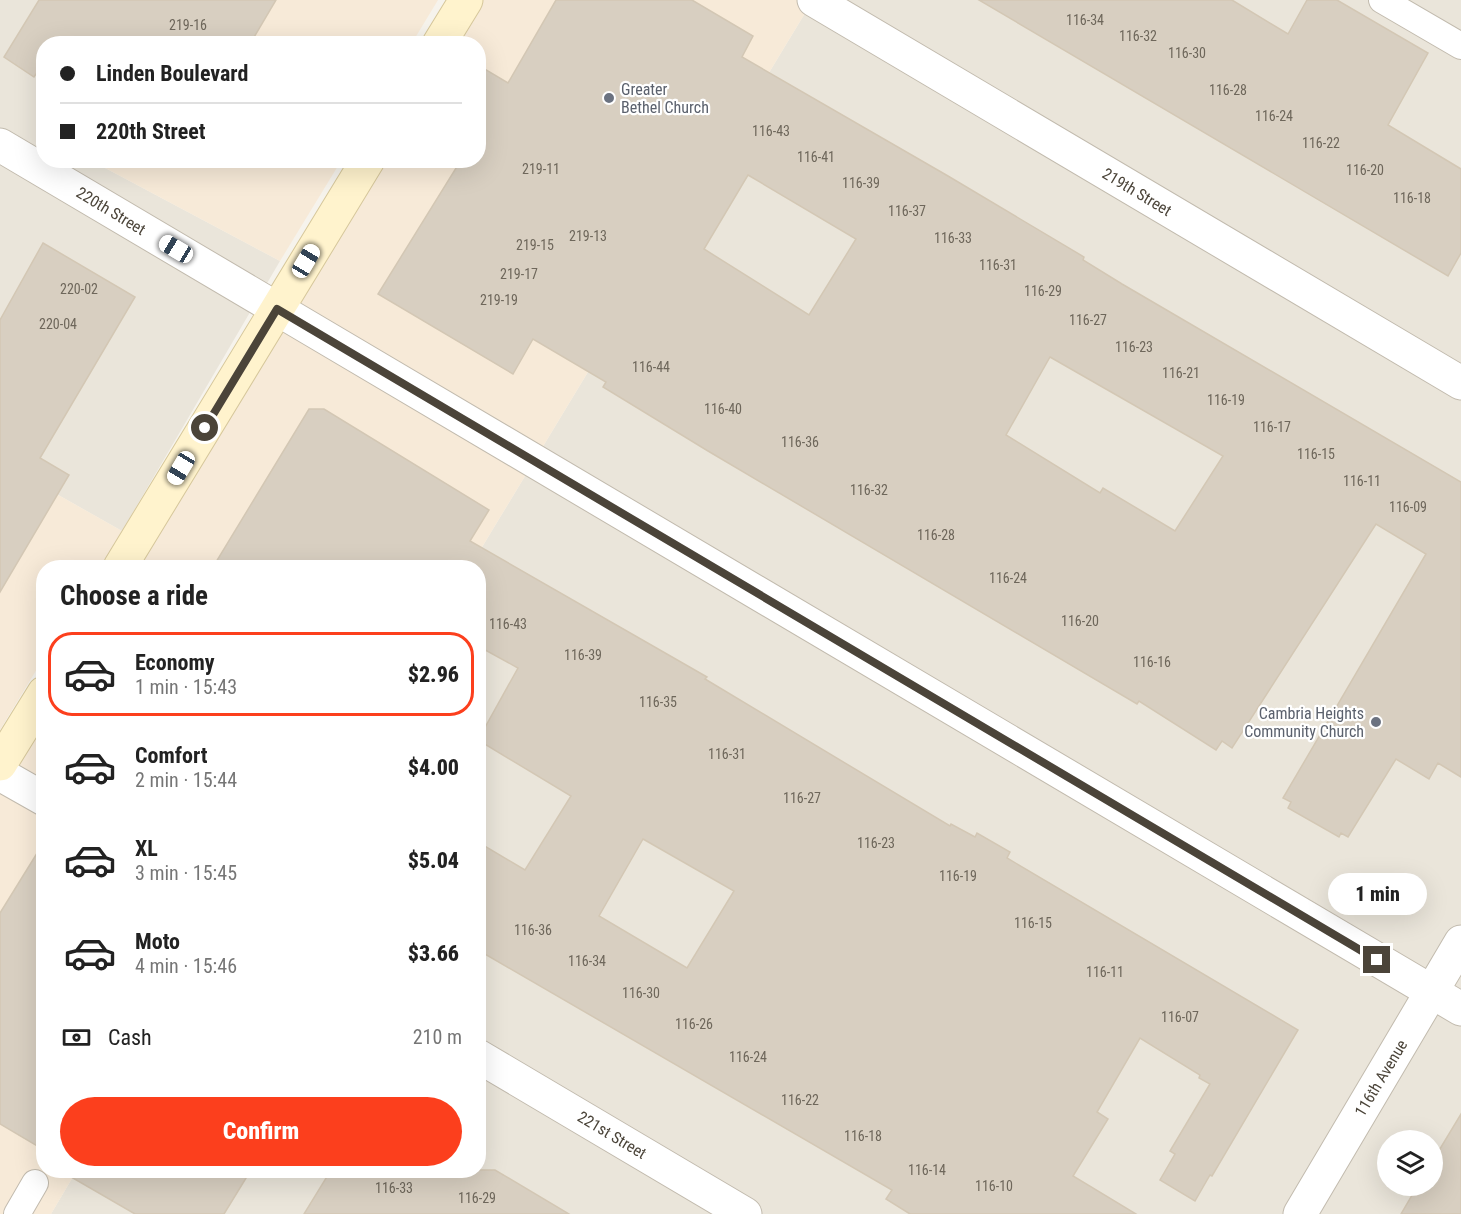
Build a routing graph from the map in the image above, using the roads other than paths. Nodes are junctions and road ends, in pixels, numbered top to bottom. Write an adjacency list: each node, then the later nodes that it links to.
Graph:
1 (466, 0): 4 (main road)
2 (814, 0): 11 (street, 219th Street)
3 (1382, 0): 5 (lane)
4 (444, 36)
5 (1461, 46)
6 (0, 145): 7 (street, 220th Street)
7 (36, 166)
8 (39, 168): 10 (street, 220th Street)
9 (363, 168): 10 (main road)
10 (277, 309): 12 (main road); 18 (street, 220th Street)
11 (1461, 383)
12 (124, 560)
13 (36, 706): 14 (main road)
14 (0, 764)
15 (0, 774): 16 (street)
16 (36, 794)
17 (1461, 942): 18 (street, 116th Avenue)
18 (1431, 992): 19 (street, 220th Street); 24 (street, 116th Avenue)
19 (1461, 1009)
20 (486, 1061): 23 (street, 221st Street)
21 (35, 1183): 22 (lane)
22 (17, 1214)
23 (745, 1214)
24 (1300, 1214)

